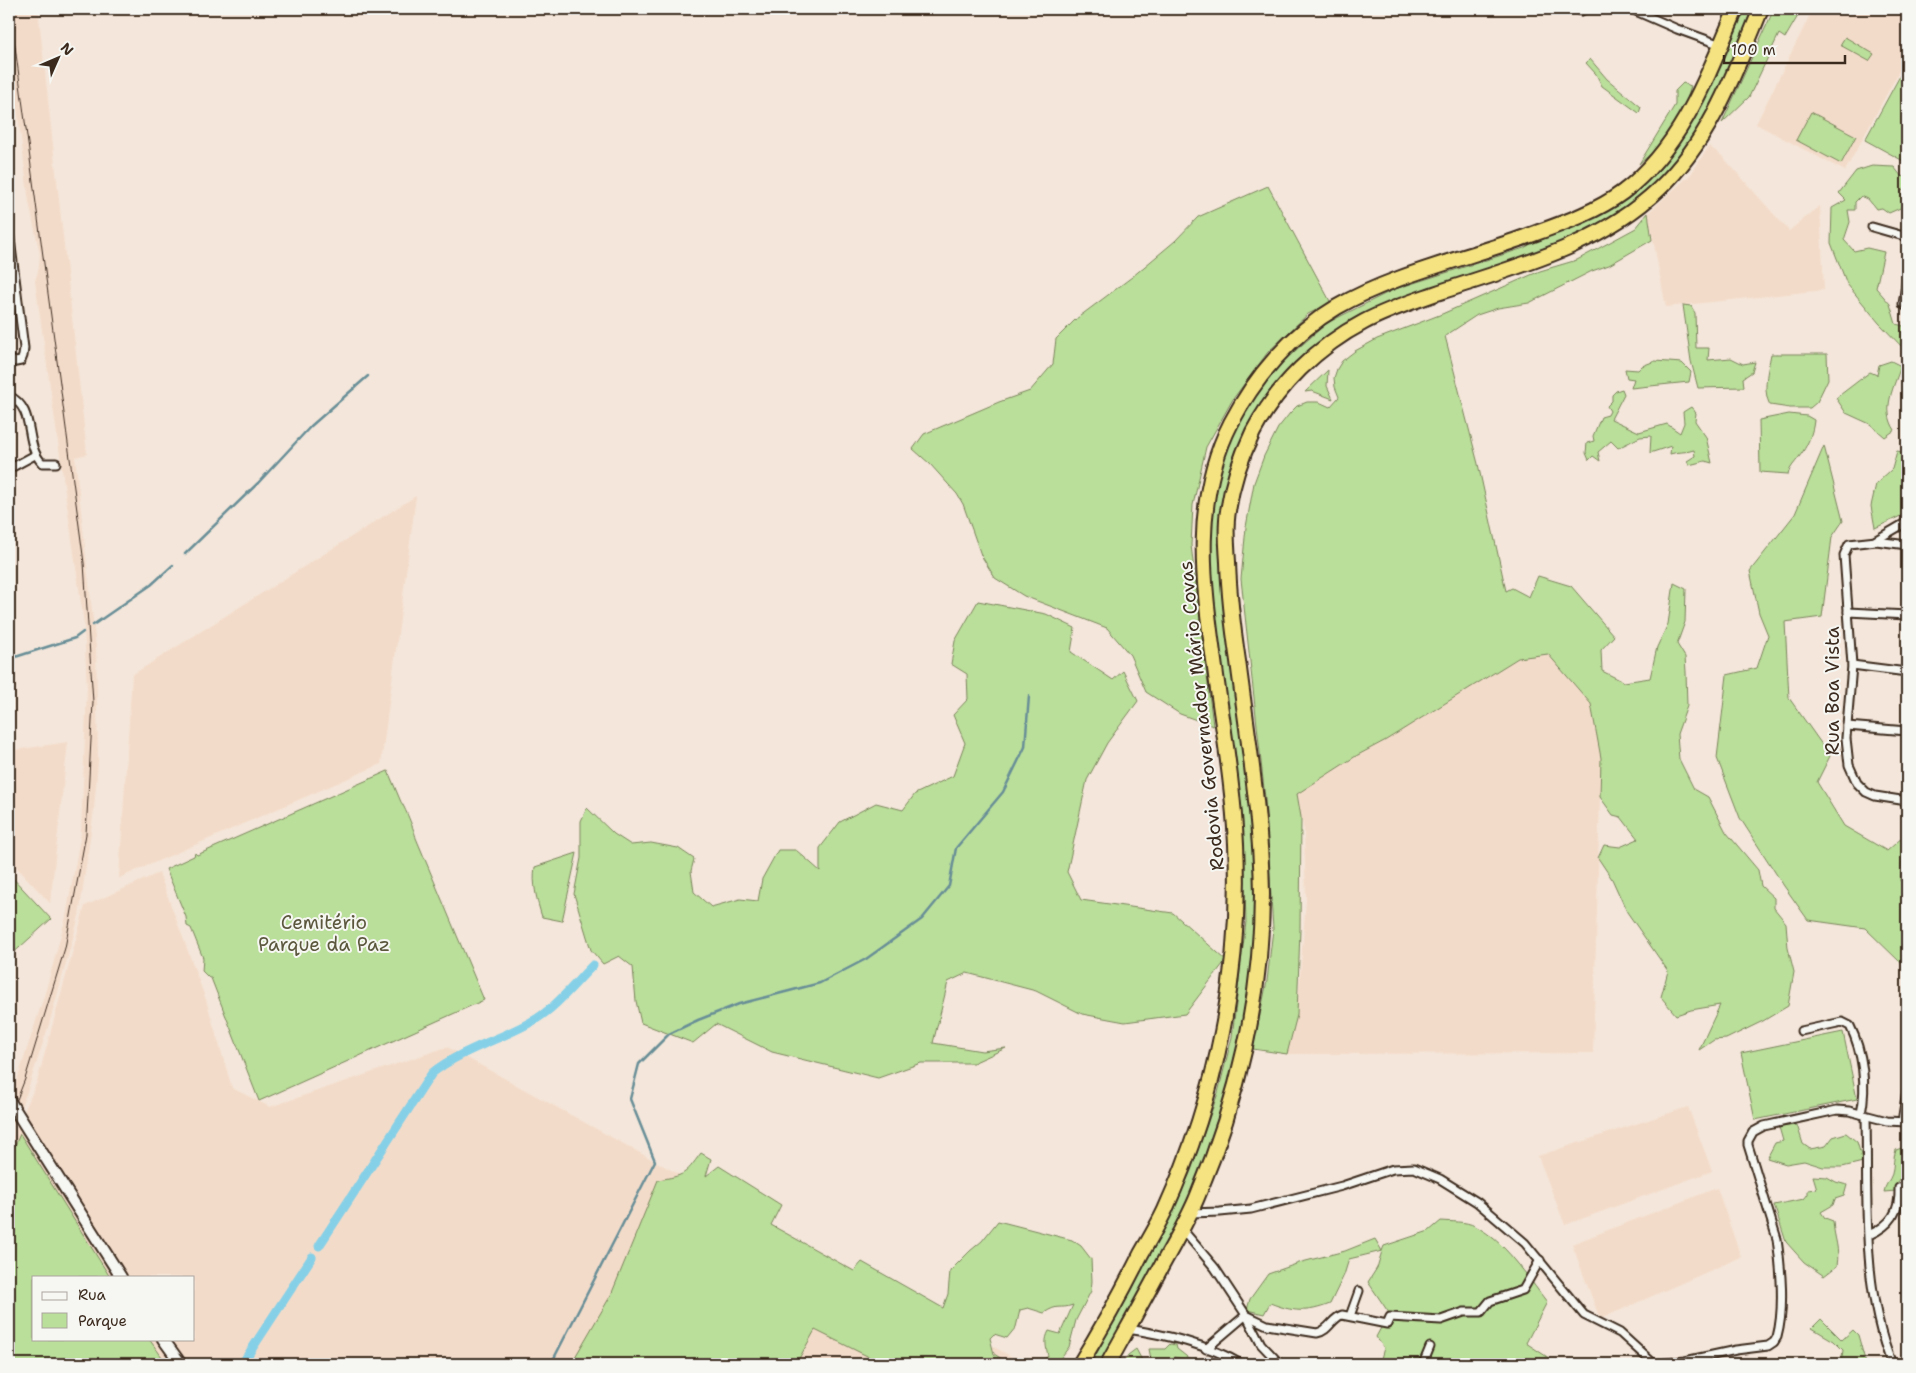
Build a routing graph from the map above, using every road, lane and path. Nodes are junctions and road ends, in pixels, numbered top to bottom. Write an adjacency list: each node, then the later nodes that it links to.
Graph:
1 (1580, 9): 2 (street)
2 (1585, 9)
3 (1631, 9): 6 (street)
4 (1736, 9): 6 (highway, Rodovia Governador Mário Covas)
5 (1762, 9): 33 (highway)
6 (1721, 45): 46 (highway, Rodovia Governador Mário Covas)
7 (1872, 227): 9 (street)
8 (9, 231): 12 (street)
9 (1907, 237)
10 (1907, 278): 11 (street)
11 (1907, 307)
12 (9, 359)
13 (9, 396): 14 (street)
14 (35, 455): 15 (street); 16 (street)
15 (56, 463)
16 (9, 468)
17 (1907, 522): 18 (street)
18 (1876, 540): 19 (street); 20 (street, Rua Boa Vista)
19 (1907, 545)
20 (1848, 612): 21 (street); 22 (street, Rua Boa Vista)
21 (1907, 615)
22 (1852, 665): 23 (street); 24 (street, Rua Boa Vista)
23 (1907, 672)
24 (1847, 726): 25 (street); 26 (street, Rua Boa Vista)
25 (1907, 731)
26 (1907, 801)
27 (1801, 1031): 30 (street)
28 (1907, 1090): 31 (street)
29 (9, 1100): 37 (main road, bridge)
30 (1863, 1115): 31 (street); 35 (street); 53 (street)
31 (1904, 1122)
32 (1907, 1186): 35 (street)
33 (1190, 1213): 34 (highway); 36 (street)
34 (1182, 1229): 39 (street); 41 (highway)
35 (1869, 1235): 54 (street)
36 (1540, 1260): 40 (street); 51 (street)
37 (120, 1276)
38 (1359, 1291): 40 (street)
39 (1246, 1315): 40 (street); 44 (street); 49 (street)
40 (1350, 1316)
41 (1127, 1329): 44 (street); 47 (highway)
42 (163, 1340): 45 (main road)
43 (1430, 1347): 50 (street)
44 (1206, 1349): 48 (street)
45 (181, 1364)
46 (1080, 1364)
47 (1108, 1364)
48 (1241, 1364)
49 (1280, 1364)
50 (1423, 1364)
51 (1654, 1364)
52 (1658, 1364): 53 (street)
53 (1662, 1364)
54 (1892, 1364)

